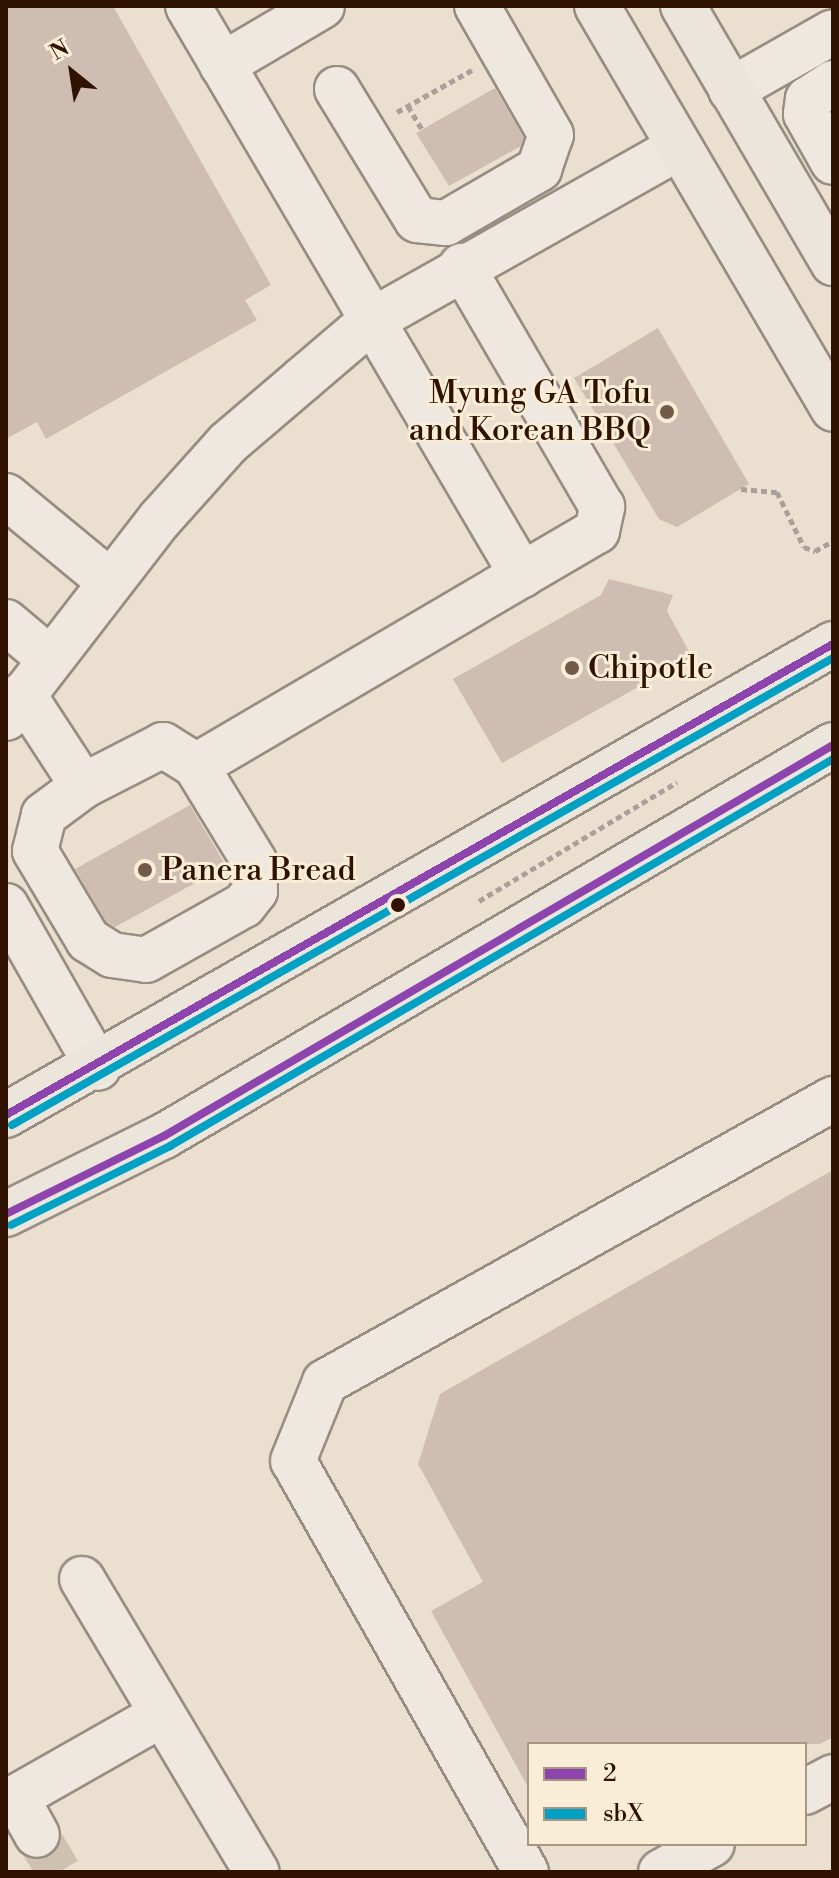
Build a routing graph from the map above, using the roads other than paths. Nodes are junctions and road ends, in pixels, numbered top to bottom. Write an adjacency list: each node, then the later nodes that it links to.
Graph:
1 (188, 6): 7 (street)
2 (322, 6): 7 (street)
3 (477, 6): 9 (street)
4 (597, 6): 11 (main road)
5 (683, 6): 10 (main road)
6 (828, 45): 10 (street)
7 (222, 65): 15 (street)
8 (833, 83): 12 (street)
9 (337, 89)
10 (731, 90): 13 (main road)
11 (678, 148): 14 (street); 16 (main road)
12 (833, 162)
13 (832, 260)
14 (462, 266): 15 (street); 18 (street)
15 (371, 321): 18 (street); 19 (street)
16 (833, 409)
17 (6, 496): 19 (street)
18 (522, 575): 25 (street)
19 (109, 581): 22 (street)
20 (6, 622): 22 (street)
21 (833, 644): 28 (main road)
22 (50, 659): 23 (street)
23 (15, 706): 26 (street)
24 (833, 745): 31 (main road)
25 (196, 766): 26 (street); 26 (street)
26 (83, 786)
27 (6, 906): 28 (street)
28 (98, 1068): 30 (main road)
29 (833, 1099): 40 (street)
30 (6, 1115)
31 (6, 1214)
32 (82, 1579): 33 (street)
33 (161, 1715): 36 (street); 39 (street)
34 (833, 1777): 35 (street)
35 (807, 1791)
36 (11, 1800): 37 (street)
37 (37, 1835)
38 (708, 1846): 41 (street)
39 (257, 1872)
40 (526, 1872)
41 (661, 1872)

